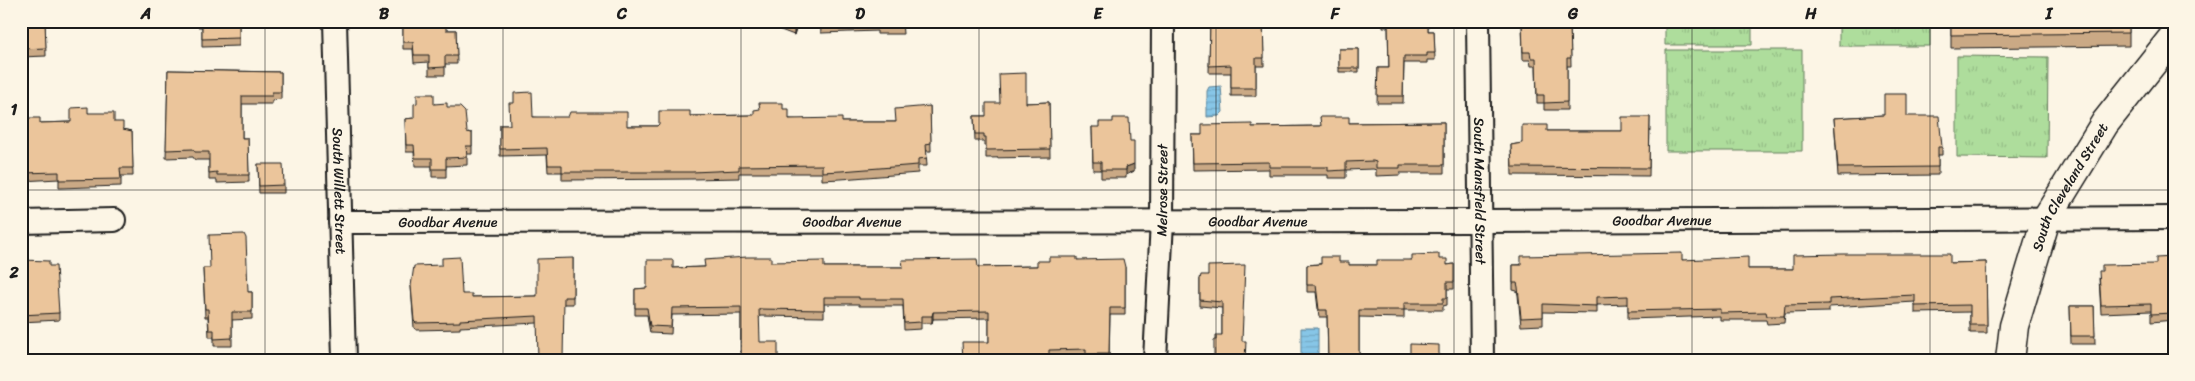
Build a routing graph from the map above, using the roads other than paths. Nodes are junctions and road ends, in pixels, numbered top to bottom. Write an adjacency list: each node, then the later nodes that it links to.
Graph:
1 (335, 21): 11 (street, South Willett Street)
2 (1163, 21): 8 (street, Melrose Street)
3 (1478, 21): 9 (street, South Mansfield Street)
4 (2174, 36): 6 (main road, South Cleveland Street)
5 (2174, 218): 6 (street, Goodbar Avenue)
6 (2046, 219): 9 (street, Goodbar Avenue); 15 (main road, South Cleveland Street)
7 (114, 220): 10 (street)
8 (1162, 221): 9 (street, Goodbar Avenue); 11 (street, Goodbar Avenue); 13 (street, Melrose Street)
9 (1481, 221): 14 (street, South Mansfield Street)
10 (21, 222)
11 (340, 222): 12 (street, South Willett Street)
12 (344, 360)
13 (1155, 360)
14 (1482, 360)
15 (2010, 360)

